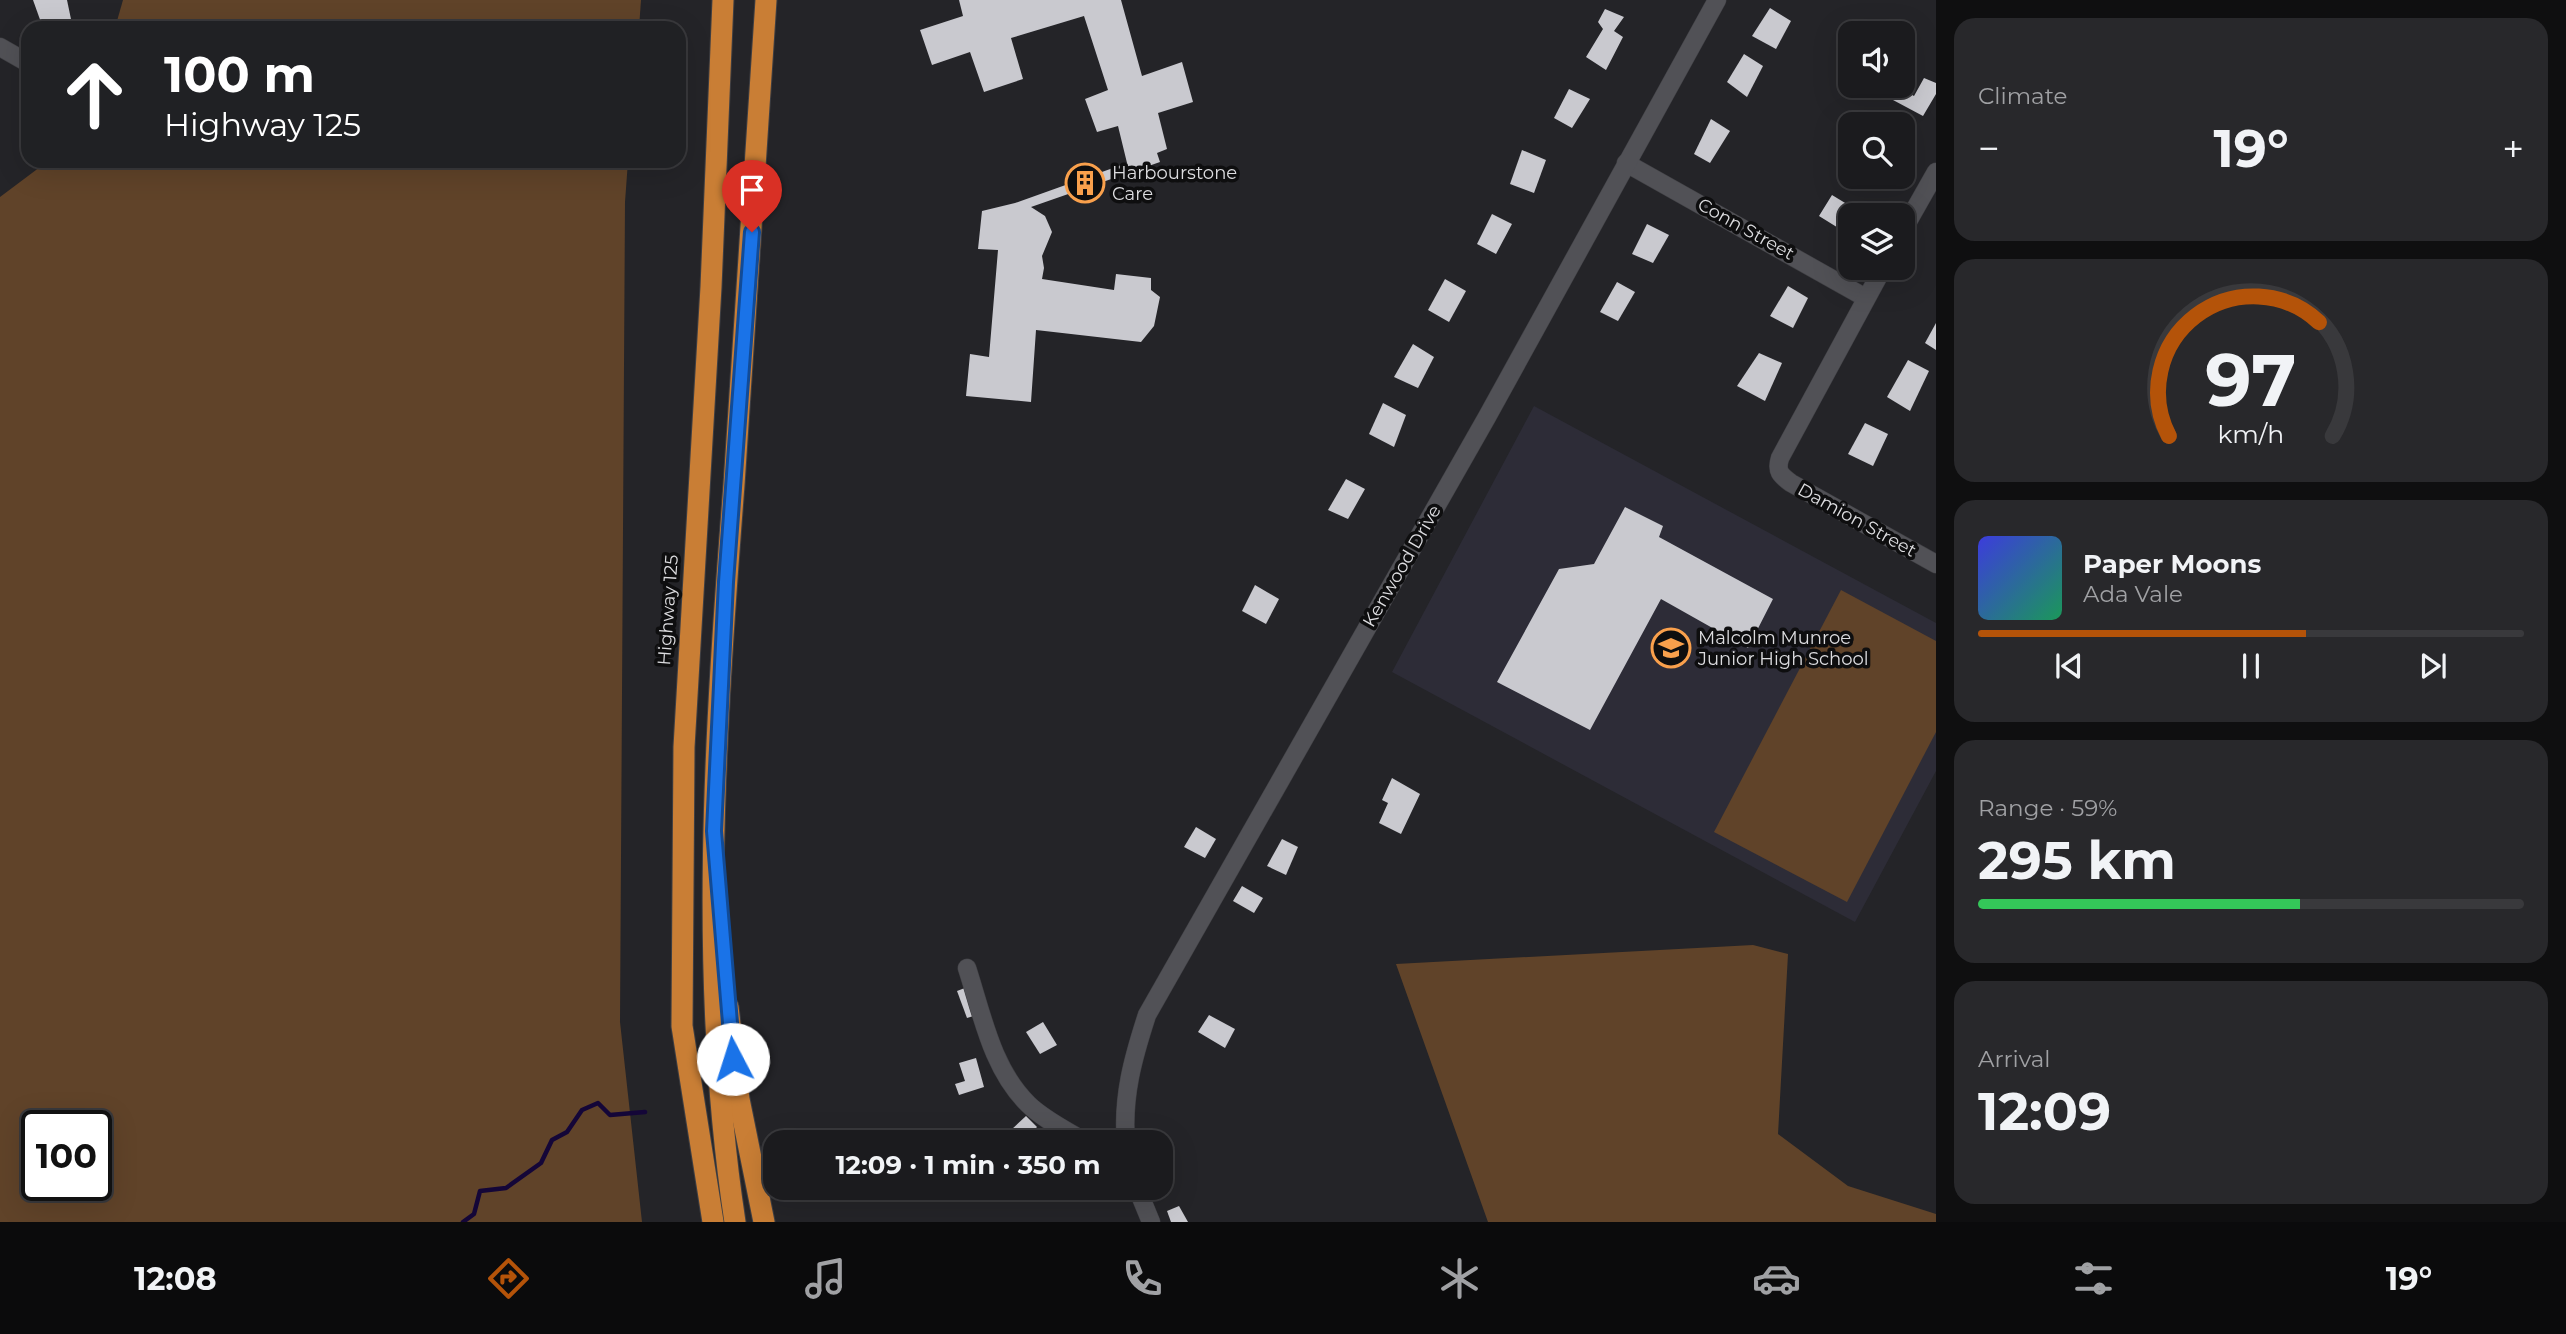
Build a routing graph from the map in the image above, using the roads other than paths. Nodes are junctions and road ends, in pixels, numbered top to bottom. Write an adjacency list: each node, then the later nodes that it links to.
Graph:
1 (723, 0): 17 (highway, Highway 125)
2 (766, 0): 12 (highway)
3 (1717, 0): 6 (street, Kenwood Drive)
4 (0, 47): 5 (street)
5 (21, 59)
6 (1626, 163): 10 (street, Conn Street); 15 (street, Kenwood Drive)
7 (1936, 172): 8 (street)
8 (1915, 210)
9 (1876, 280): 10 (street)
10 (1866, 298): 11 (street, Damion Street)
11 (1936, 564)
12 (714, 831): 18 (highway); 19 (highway)
13 (967, 968): 14 (street)
14 (1067, 1130)
15 (1125, 1130)
16 (1142, 1200): 20 (street)
17 (713, 1222)
18 (735, 1222)
19 (764, 1222)
20 (1151, 1222)

